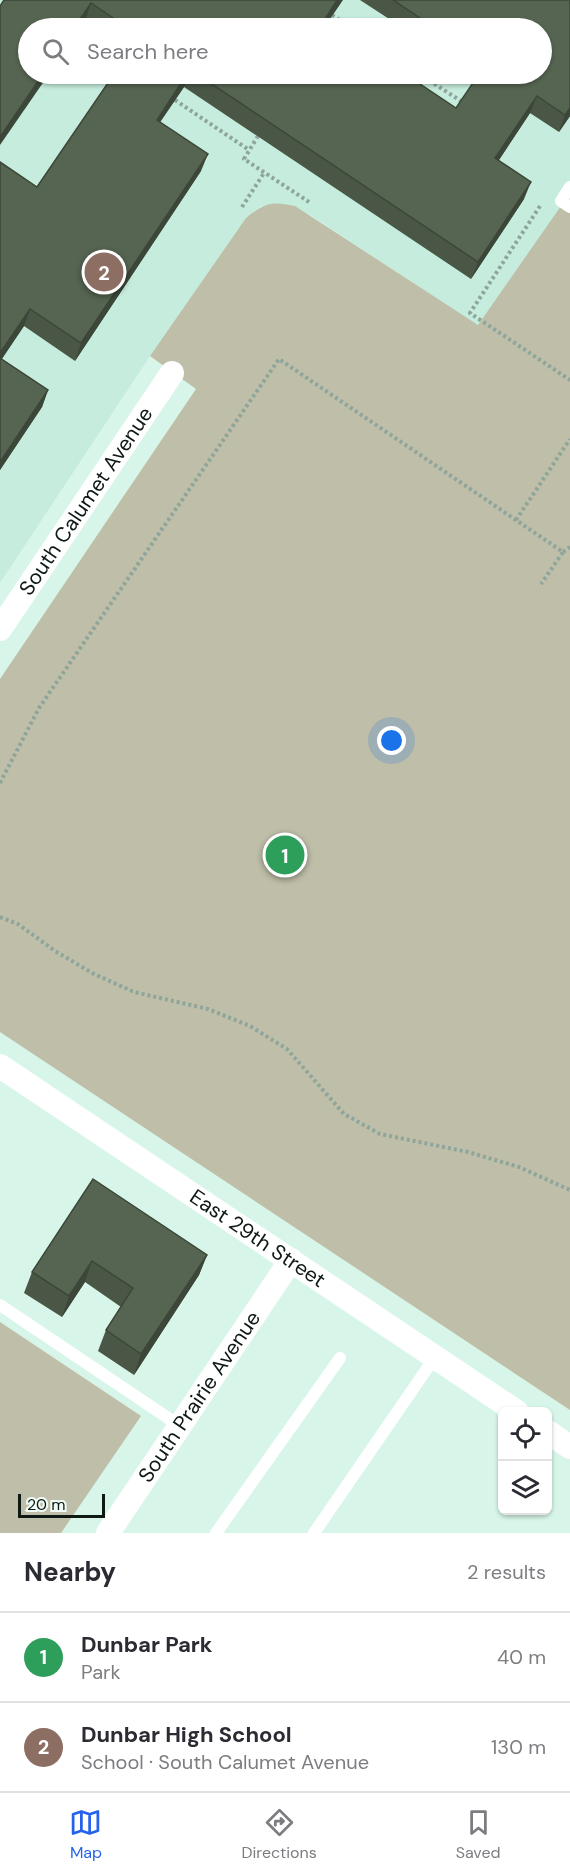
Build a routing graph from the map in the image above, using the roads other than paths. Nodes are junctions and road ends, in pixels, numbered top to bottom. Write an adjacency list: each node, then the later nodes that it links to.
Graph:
1 (570, 187): 2 (lane)
2 (570, 207)
3 (172, 373): 4 (street, South Calumet Avenue)
4 (0, 628)
5 (0, 1066): 6 (street, East 29th Street)
6 (291, 1260): 8 (street, East 29th Street); 11 (street, South Prairie Avenue)
7 (0, 1305): 11 (lane)
8 (435, 1357): 10 (street, East 29th Street); 16 (lane)
9 (340, 1358): 15 (lane)
10 (510, 1407)
11 (180, 1426): 14 (street, South Prairie Avenue)
12 (552, 1435): 13 (street)
13 (570, 1447)
14 (108, 1533)
15 (216, 1533)
16 (314, 1533)

